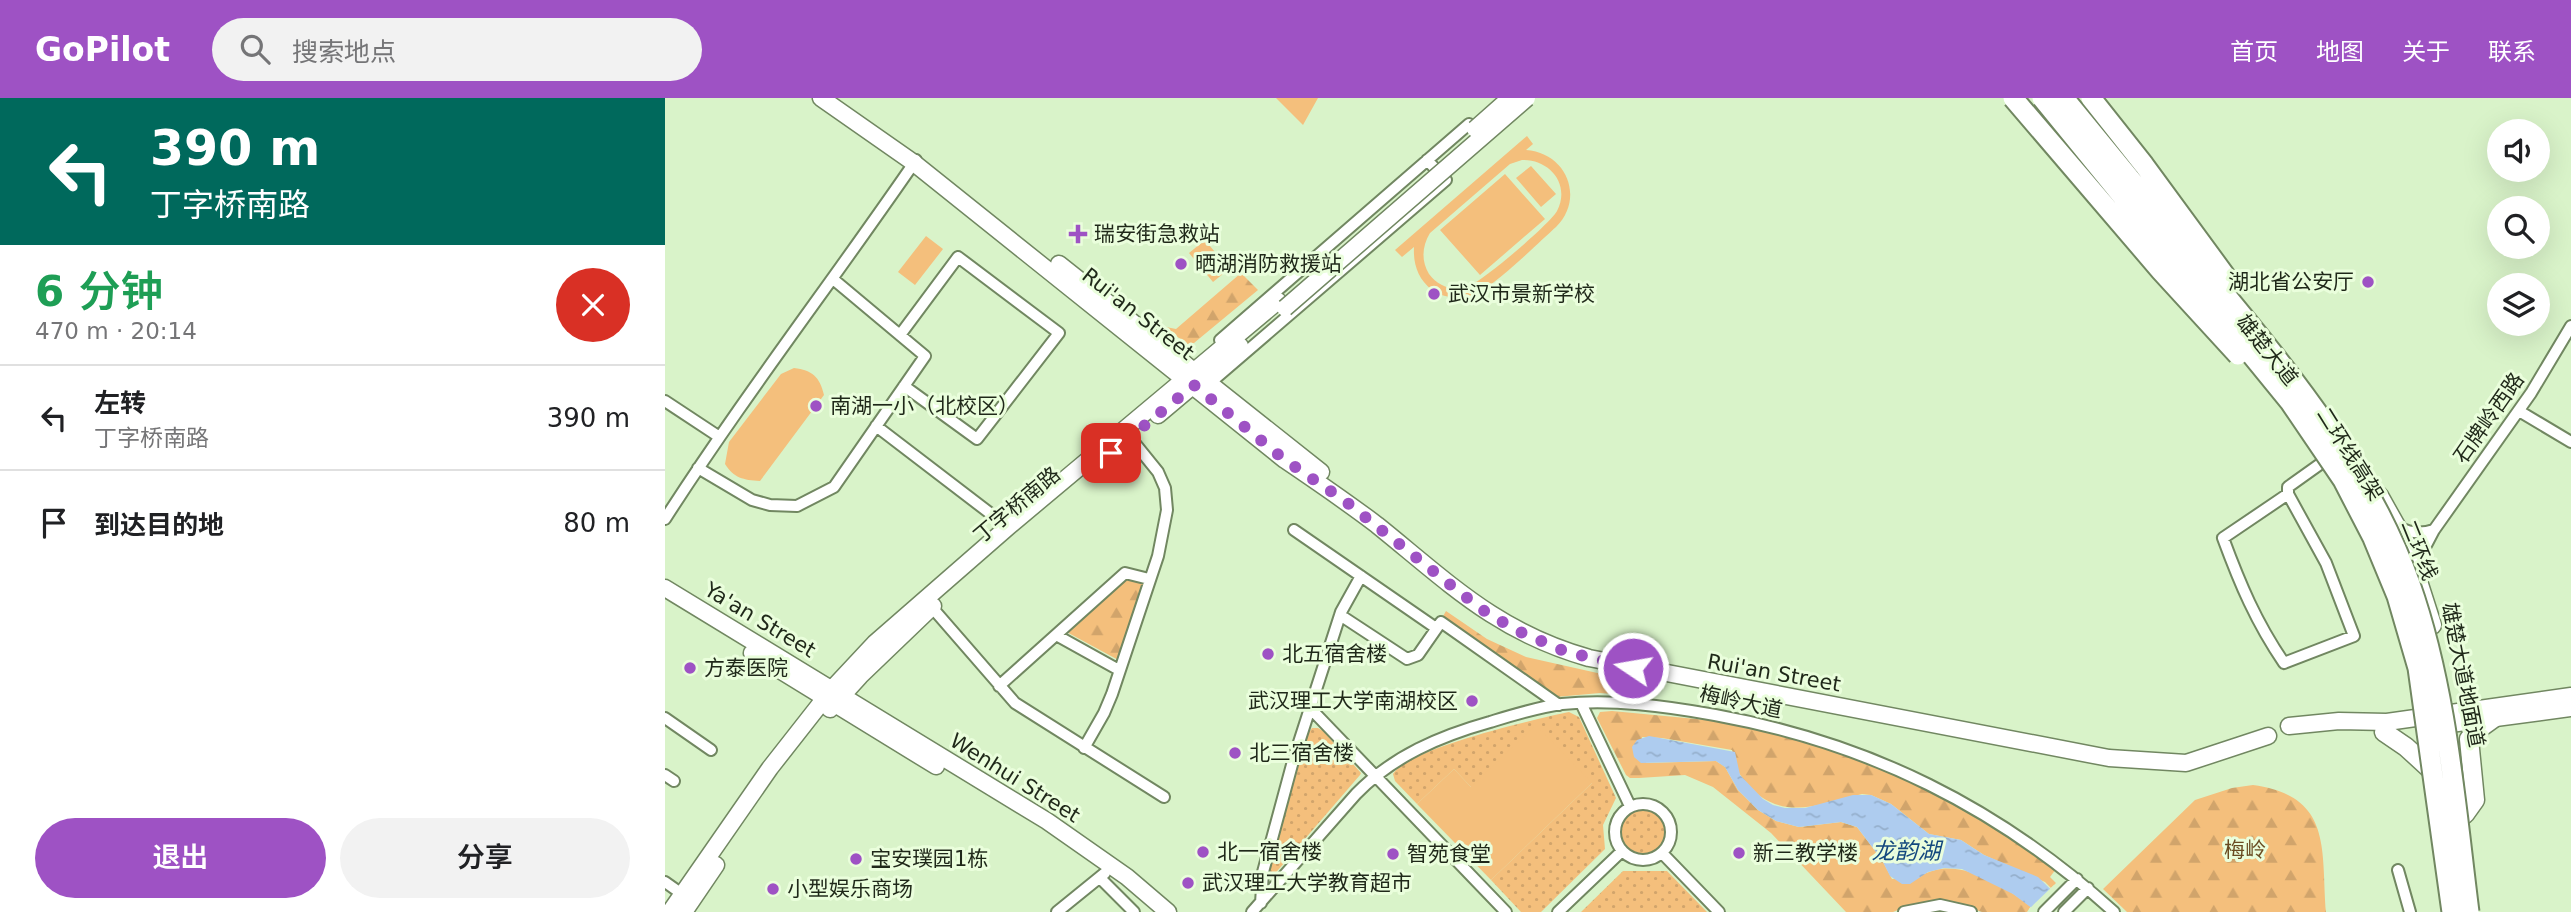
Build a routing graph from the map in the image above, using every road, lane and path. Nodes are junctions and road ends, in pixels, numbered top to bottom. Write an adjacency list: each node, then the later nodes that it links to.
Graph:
1 (821, 98): 12 (main road, Rui'an Street)
2 (835, 98): 12 (main road, Rui'an Street)
3 (1510, 98): 15 (main road, 丁字桥南路, bridge)
4 (1527, 98): 15 (main road, 丁字桥南路, bridge)
5 (2013, 98): 54 (highway, bridge)
6 (2030, 98): 27 (main road, 雄楚大道)
7 (2042, 98): 54 (highway, 二环线高架, bridge)
8 (2064, 98): 18 (highway, 二环线, bridge)
9 (2073, 98): 32 (main road, 雄楚大道地面道)
10 (2091, 98): 18 (highway, bridge)
11 (1469, 124): 13 (street)
12 (916, 159): 14 (street); 19 (main road, Rui'an Street)
13 (1427, 160): 19 (street); 19 (street)
14 (833, 279): 17 (street); 25 (street)
15 (1281, 304): 19 (main road, 丁字桥南路)
16 (2571, 326): 22 (street, 石牌岭西路)
17 (900, 335): 20 (street); 20 (street)
18 (2283, 364): 90 (highway, 二环线, bridge)
19 (1196, 377): 24 (main road, 丁字桥南路); 56 (main road, Rui'an Street)
20 (904, 386): 23 (street)
21 (665, 401): 25 (street)
22 (2519, 411): 26 (street); 34 (street, 石牌岭西路)
23 (876, 426): 28 (street); 31 (street)
24 (1127, 433): 31 (main road, 丁字桥南路); 37 (street); 39 (main road, 丁字桥南路)
25 (718, 436): 28 (street)
26 (2571, 442)
27 (2323, 462): 29 (street); 54 (main road, 雄楚大道)
28 (698, 468): 30 (street)
29 (2288, 494): 29 (street)
30 (665, 519)
31 (1008, 527): 39 (main road, 丁字桥南路)
32 (2397, 527): 34 (street); 35 (main road, 雄楚大道地面道)
33 (1294, 530): 36 (street)
34 (2434, 530): 35 (street, 石牌岭西路)
35 (2414, 568): 51 (main road, 雄楚大道地面道)
36 (1361, 576): 40 (street); 41 (street)
37 (1149, 579): 42 (street); 43 (street)
38 (666, 593): 46 (main road, Ya'an Street)
39 (928, 603): 44 (street); 46 (main road, 丁字桥南路)
40 (1340, 615): 41 (street); 49 (street)
41 (1436, 628): 48 (street)
42 (1056, 635): 43 (street); 44 (street)
43 (1119, 670): 57 (street)
44 (999, 686): 57 (street)
45 (2571, 696): 51 (main road)
46 (833, 697): 67 (main road, Wenhui Street); 71 (main road, 丁字桥南路); 74 (main road, 丁字桥南路); 78 (main road, Wenhui Street)
47 (1581, 703): 48 (street, 梅岭大道); 62 (street); 68 (street, 梅岭大道)
48 (1559, 705): 60 (street, 梅岭大道)
49 (1310, 708): 60 (street); 72 (street)
50 (2571, 708): 53 (main road)
51 (2452, 717): 53 (main road); 54 (main road); 63 (main road, 雄楚大道地面道)
52 (665, 718): 58 (street)
53 (2494, 718): 63 (main road)
54 (2426, 727): 55 (main road); 55 (main road); 59 (main road, 雄楚大道); 89 (highway, 二环线高架, bridge)
55 (2384, 732): 59 (main road)
56 (2267, 734)
57 (1084, 748): 61 (street)
58 (712, 750)
59 (2430, 769): 89 (main road, 雄楚大道)
60 (1374, 776): 72 (street, 梅岭大道); 80 (street)
61 (1164, 797)
62 (1630, 806): 64 (street); 65 (street)
63 (2465, 814): 91 (main road, 雄楚大道地面道)
64 (1622, 851): 65 (street); 81 (street)
65 (1662, 853): 82 (street)
66 (2398, 870): 88 (street)
67 (1103, 875): 75 (street); 76 (street); 77 (main road, Wenhui Street)
68 (2077, 879): 70 (street, 梅岭大道); 85 (street)
69 (665, 882): 71 (street)
70 (2088, 888): 86 (street); 87 (street, 梅岭大道)
71 (682, 894): 73 (main road, 丁字桥南路)
72 (1261, 903): 79 (street, 梅岭大道)
73 (670, 912)
74 (684, 912)
75 (1057, 912)
76 (1134, 912)
77 (1152, 912)
78 (1168, 912)
79 (1252, 912)
80 (1506, 912)
81 (1558, 912)
82 (1719, 912)
83 (1904, 912): 84 (street)
84 (1971, 912)
85 (2044, 912)
86 (2064, 912)
87 (2115, 912)
88 (2410, 912)
89 (2453, 912)
90 (2469, 912)
91 (2478, 912)

